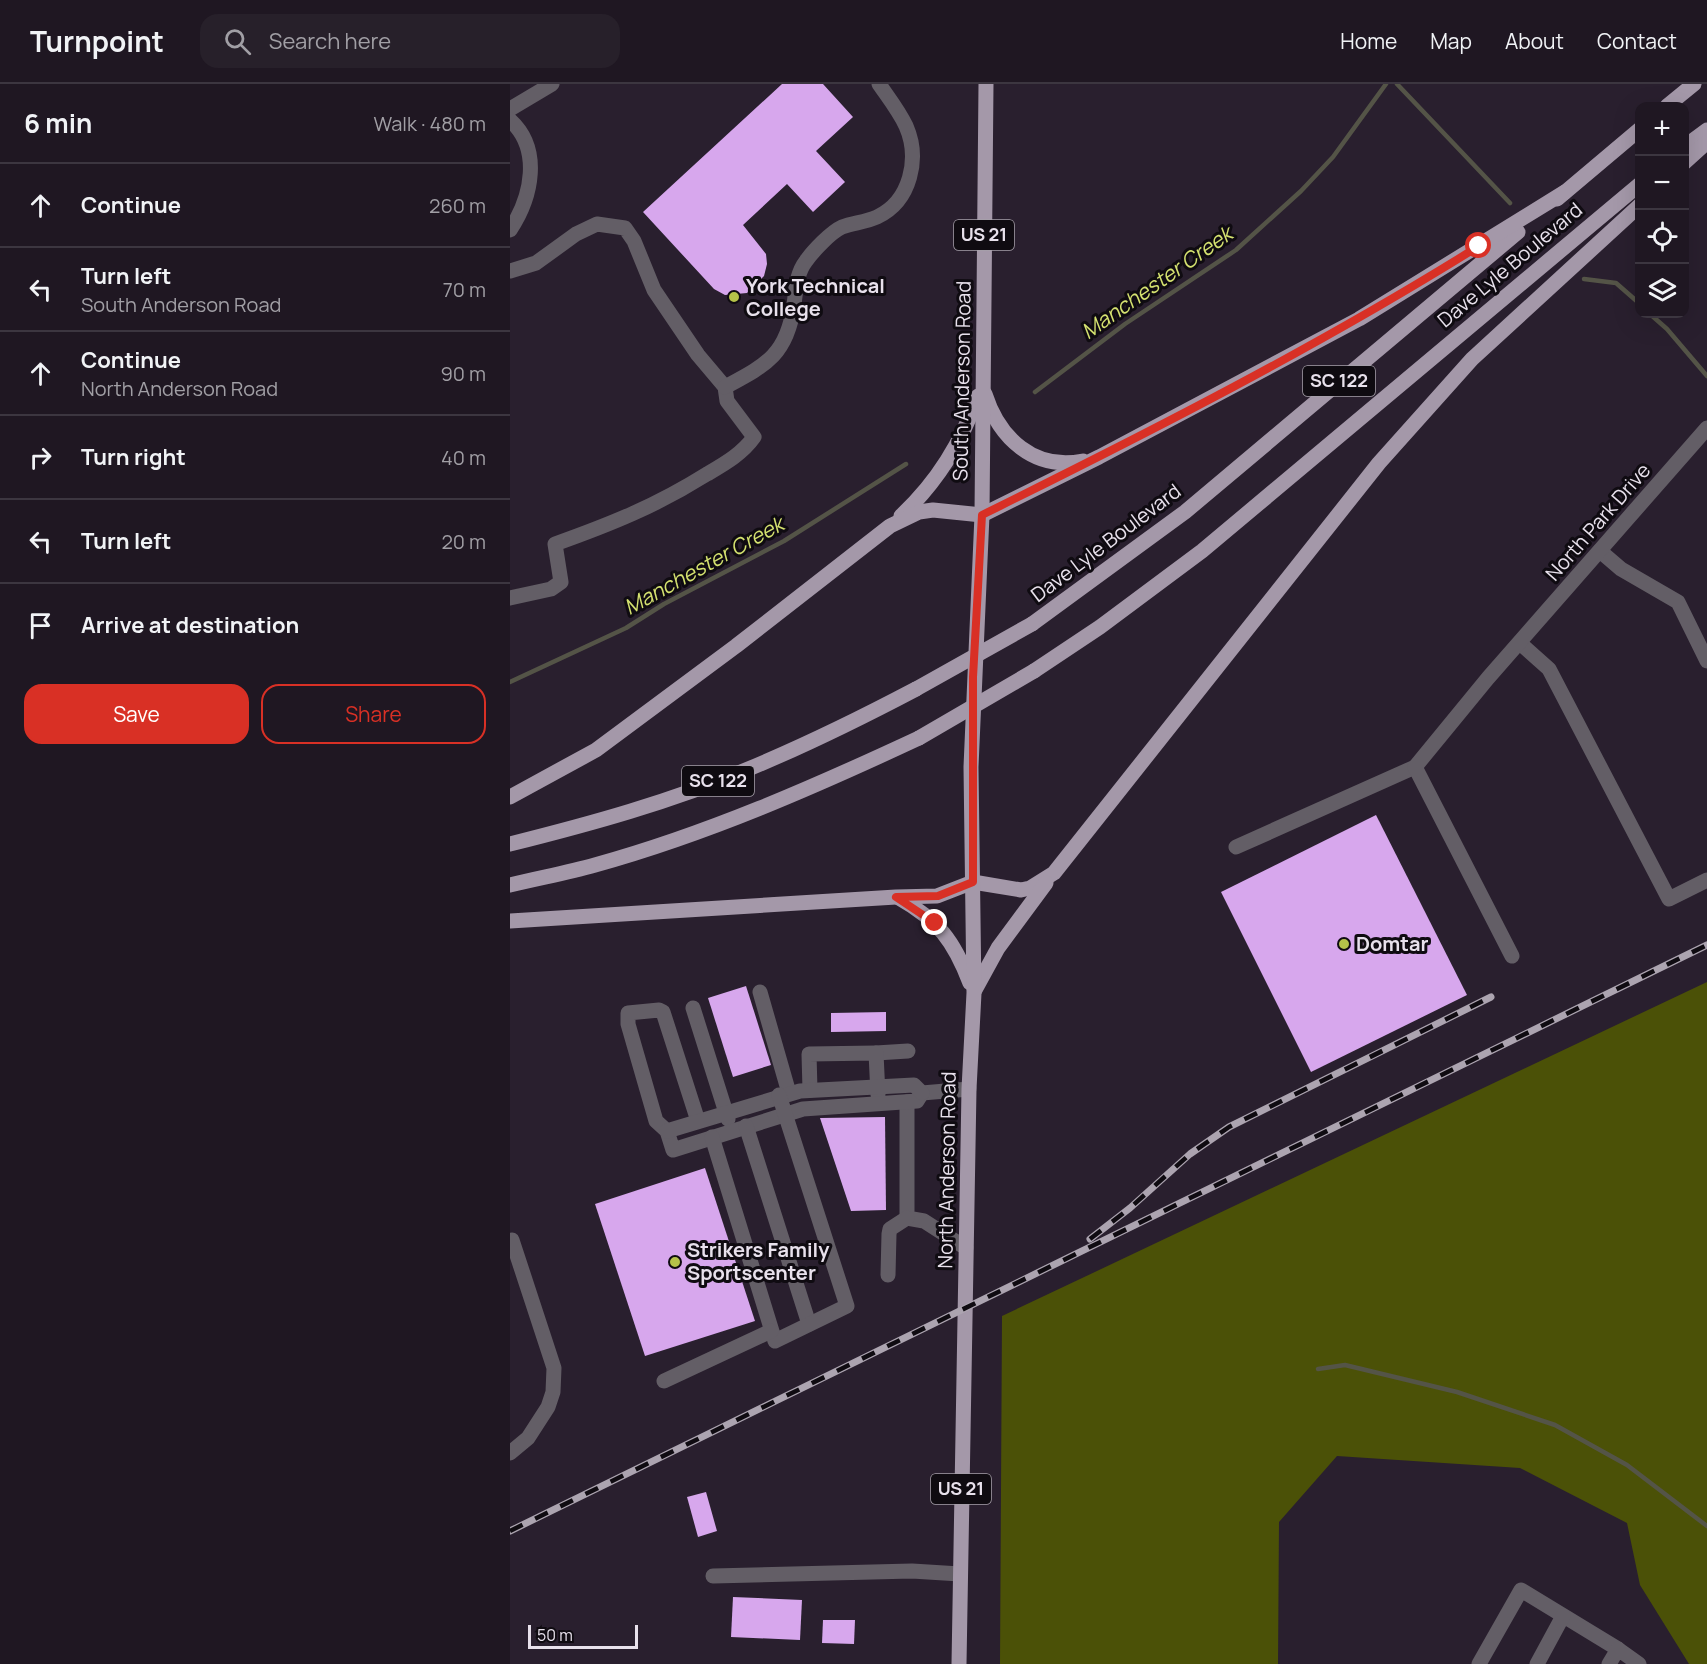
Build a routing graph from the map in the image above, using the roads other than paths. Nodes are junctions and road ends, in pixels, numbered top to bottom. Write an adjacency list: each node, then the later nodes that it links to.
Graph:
1 (552, 84): 6 (street)
2 (879, 84): 19 (street)
3 (986, 84): 18 (main road, South Anderson Road / US 21)
4 (1694, 84): 5 (main road)
5 (1672, 102)
6 (510, 109)
7 (510, 120): 16 (street)
8 (1707, 130): 11 (main road)
9 (1635, 133): 14 (main road, Dave Lyle Boulevard / SC 122)
10 (1707, 142): 12 (main road)
11 (1689, 143)
12 (1689, 158)
13 (1635, 188): 36 (main road, Dave Lyle Boulevard / SC 122, bridge)
14 (1565, 192): 21 (main road); 31 (main road, Dave Lyle Boulevard / SC 122, bridge)
15 (1635, 210): 33 (main road)
16 (510, 230)
17 (510, 271): 19 (street)
18 (982, 385): 21 (main road); 22 (main road, South Anderson Road / US 21); 23 (main road)
19 (725, 387): 25 (street)
20 (1707, 428): 24 (street, North Park Drive)
21 (1099, 457): 22 (main road)
22 (982, 515): 23 (main road); 28 (main road, South Anderson Road / US 21)
23 (890, 526): 30 (main road)
24 (1600, 551): 26 (street, North Park Drive); 27 (street)
25 (510, 598)
26 (1521, 644): 29 (street, North Park Drive); 34 (street)
27 (1707, 661)
28 (973, 677): 35 (main road, North Anderson Road / US 21)
29 (1416, 767): 32 (street); 39 (street)
30 (510, 797)
31 (510, 844)
32 (1236, 847)
33 (1054, 873): 35 (main road); 41 (main road)
34 (1707, 880)
35 (973, 882): 37 (main road); 41 (main road, North Anderson Road / US 21)
36 (510, 885)
37 (896, 897): 38 (main road); 41 (main road)
38 (510, 921)
39 (1512, 956)
40 (760, 992): 49 (street)
41 (974, 993): 46 (main road, North Anderson Road / US 21)
42 (693, 1008): 52 (street)
43 (908, 1051): 44 (street)
44 (876, 1053): 45 (street); 47 (street)
45 (878, 1086): 47 (street); 48 (street); 51 (street)
46 (969, 1089): 48 (street); 60 (main road, North Anderson Road / US 21)
47 (810, 1090): 49 (street)
48 (922, 1093): 50 (street)
49 (784, 1094): 52 (street); 53 (street)
50 (907, 1102): 51 (street); 58 (street)
51 (879, 1104): 53 (street)
52 (726, 1112): 54 (street); 55 (street)
53 (784, 1114): 55 (street); 62 (street)
54 (698, 1121): 56 (street); 56 (street)
55 (739, 1129): 57 (street); 62 (street)
56 (667, 1131): 57 (street)
57 (712, 1137): 63 (street)
58 (906, 1218): 60 (street); 61 (street)
59 (512, 1240): 65 (street)
60 (966, 1248): 66 (main road, North Anderson Road / US 21)
61 (888, 1275)
62 (809, 1324): 63 (street)
63 (773, 1336): 64 (street)
64 (663, 1381)
65 (510, 1453)
66 (960, 1574): 67 (street); 70 (main road, North Anderson Road / US 21)
67 (713, 1576)
68 (1563, 1616): 69 (street); 71 (street); 72 (street)
69 (1618, 1649): 73 (street); 74 (street)
70 (959, 1664)
71 (1479, 1664)
72 (1537, 1664)
73 (1609, 1664)
74 (1639, 1664)

